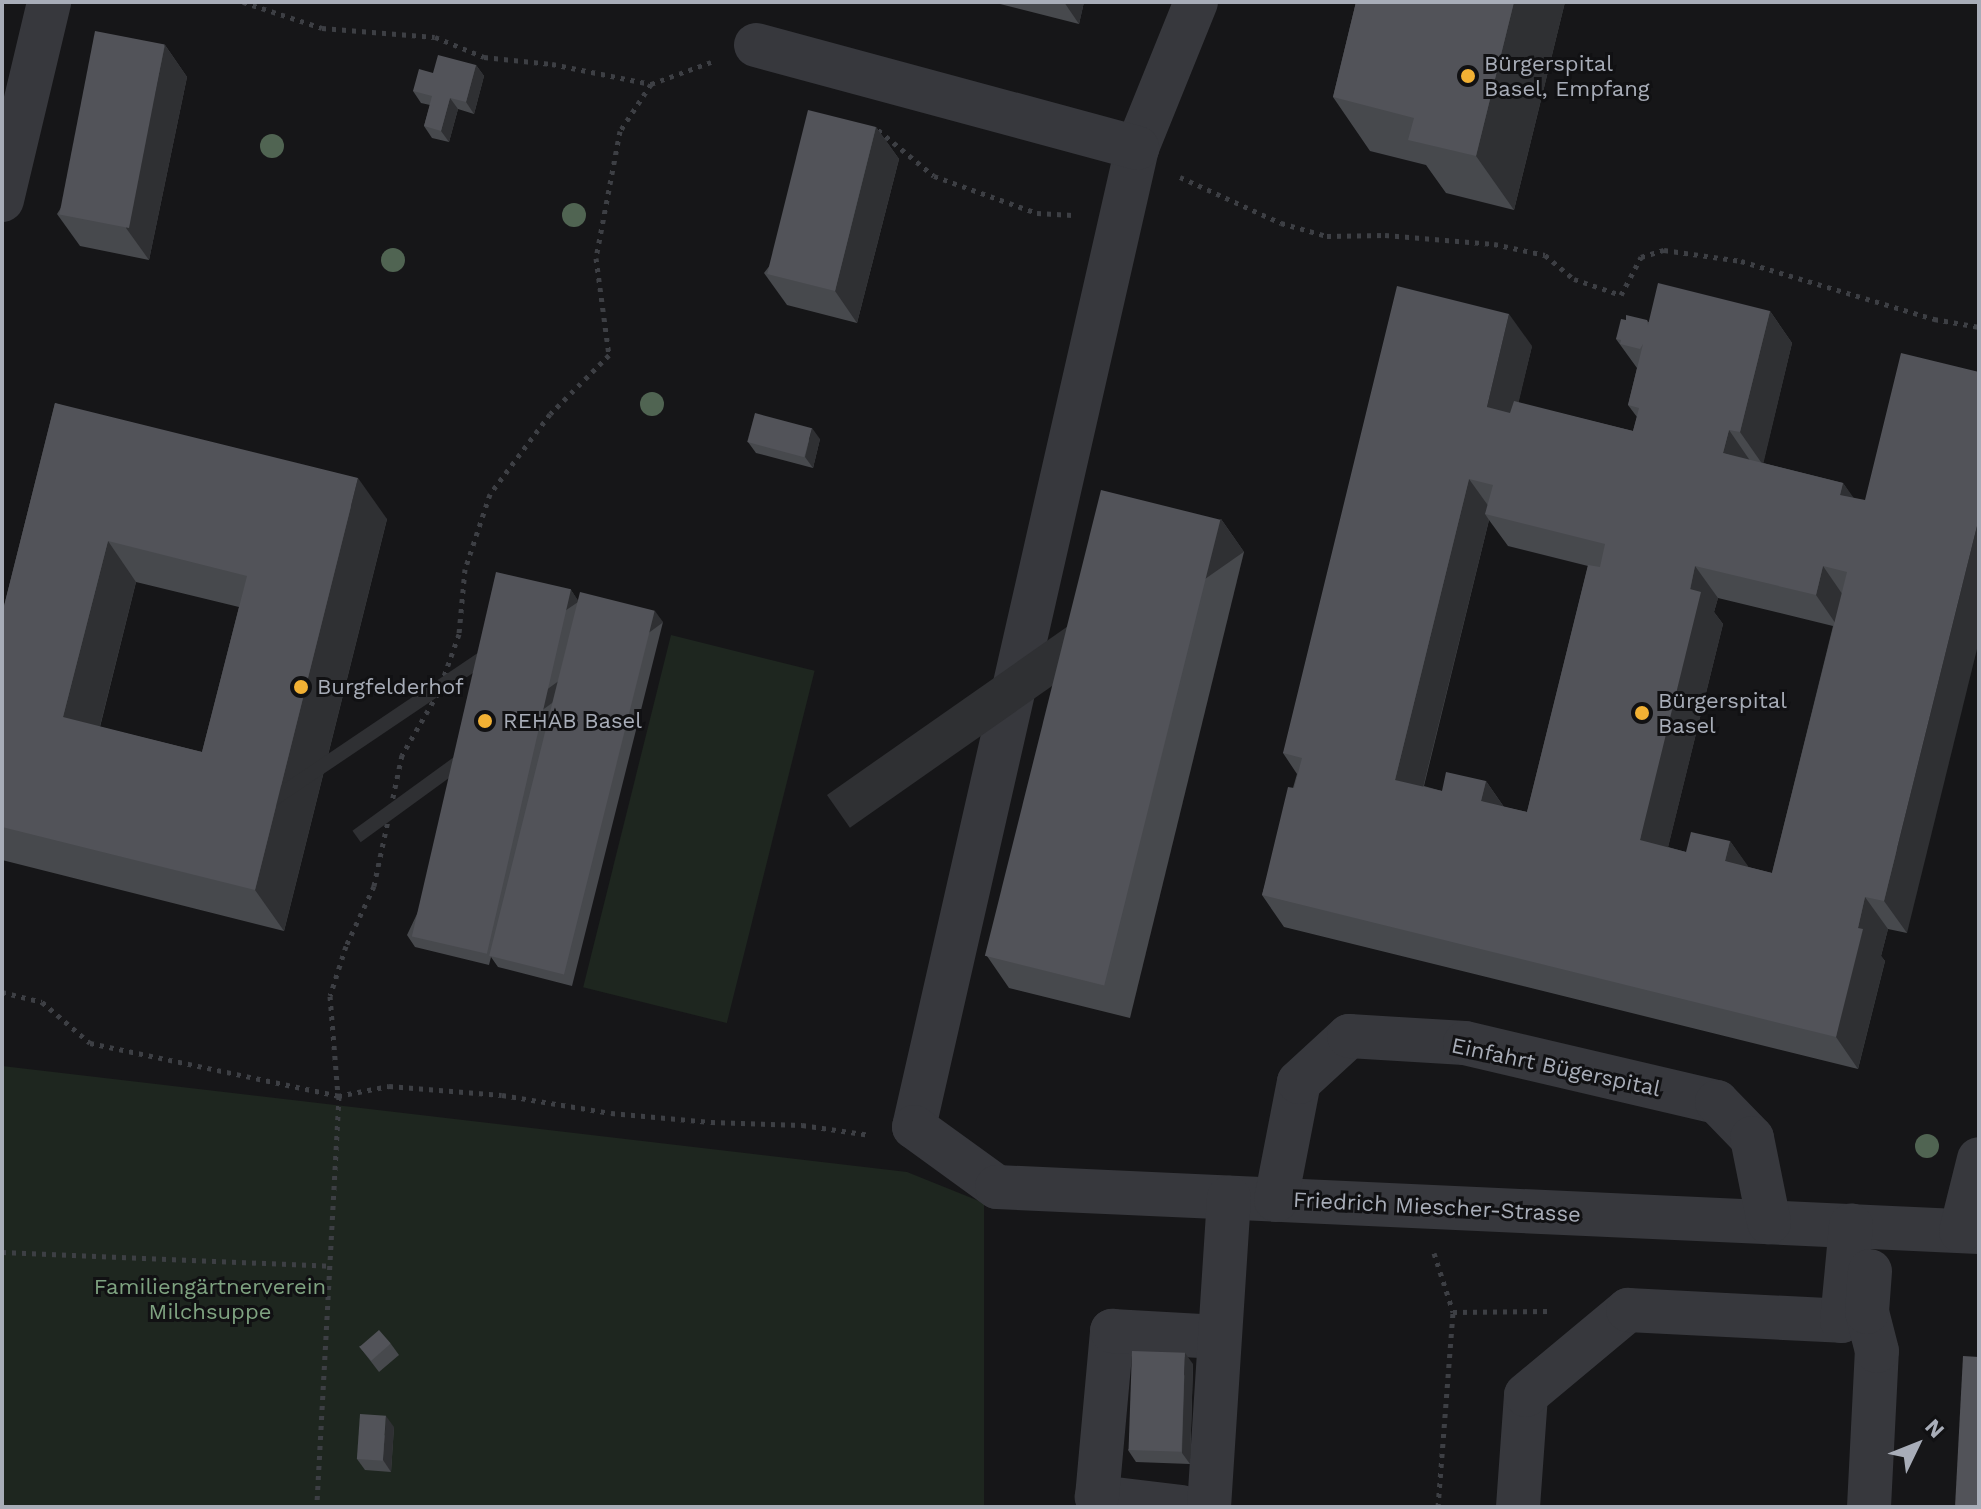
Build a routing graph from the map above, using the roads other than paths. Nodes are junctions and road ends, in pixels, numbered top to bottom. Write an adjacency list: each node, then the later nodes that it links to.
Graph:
1 (49, 2): 5 (street)
2 (1196, 2): 4 (street)
3 (756, 45): 4 (street)
4 (1136, 154): 7 (street, Friedrich Miescher-Strasse)
5 (2, 200)
6 (1979, 1159): 11 (street)
7 (1229, 1198): 8 (street, Friedrich Miescher-Strasse); 12 (street)
8 (1276, 1200): 9 (street, Friedrich Miescher-Strasse); 9 (street, Einfahrt Bügerspital)
9 (1769, 1222): 10 (street, Friedrich Miescher-Strasse)
10 (1862, 1226): 11 (street, Friedrich Miescher-Strasse); 15 (street); 16 (street)
11 (1970, 1231)
12 (1219, 1337): 13 (street); 14 (street)
13 (1182, 1507)
14 (1209, 1507)
15 (1518, 1507)
16 (1869, 1507)

